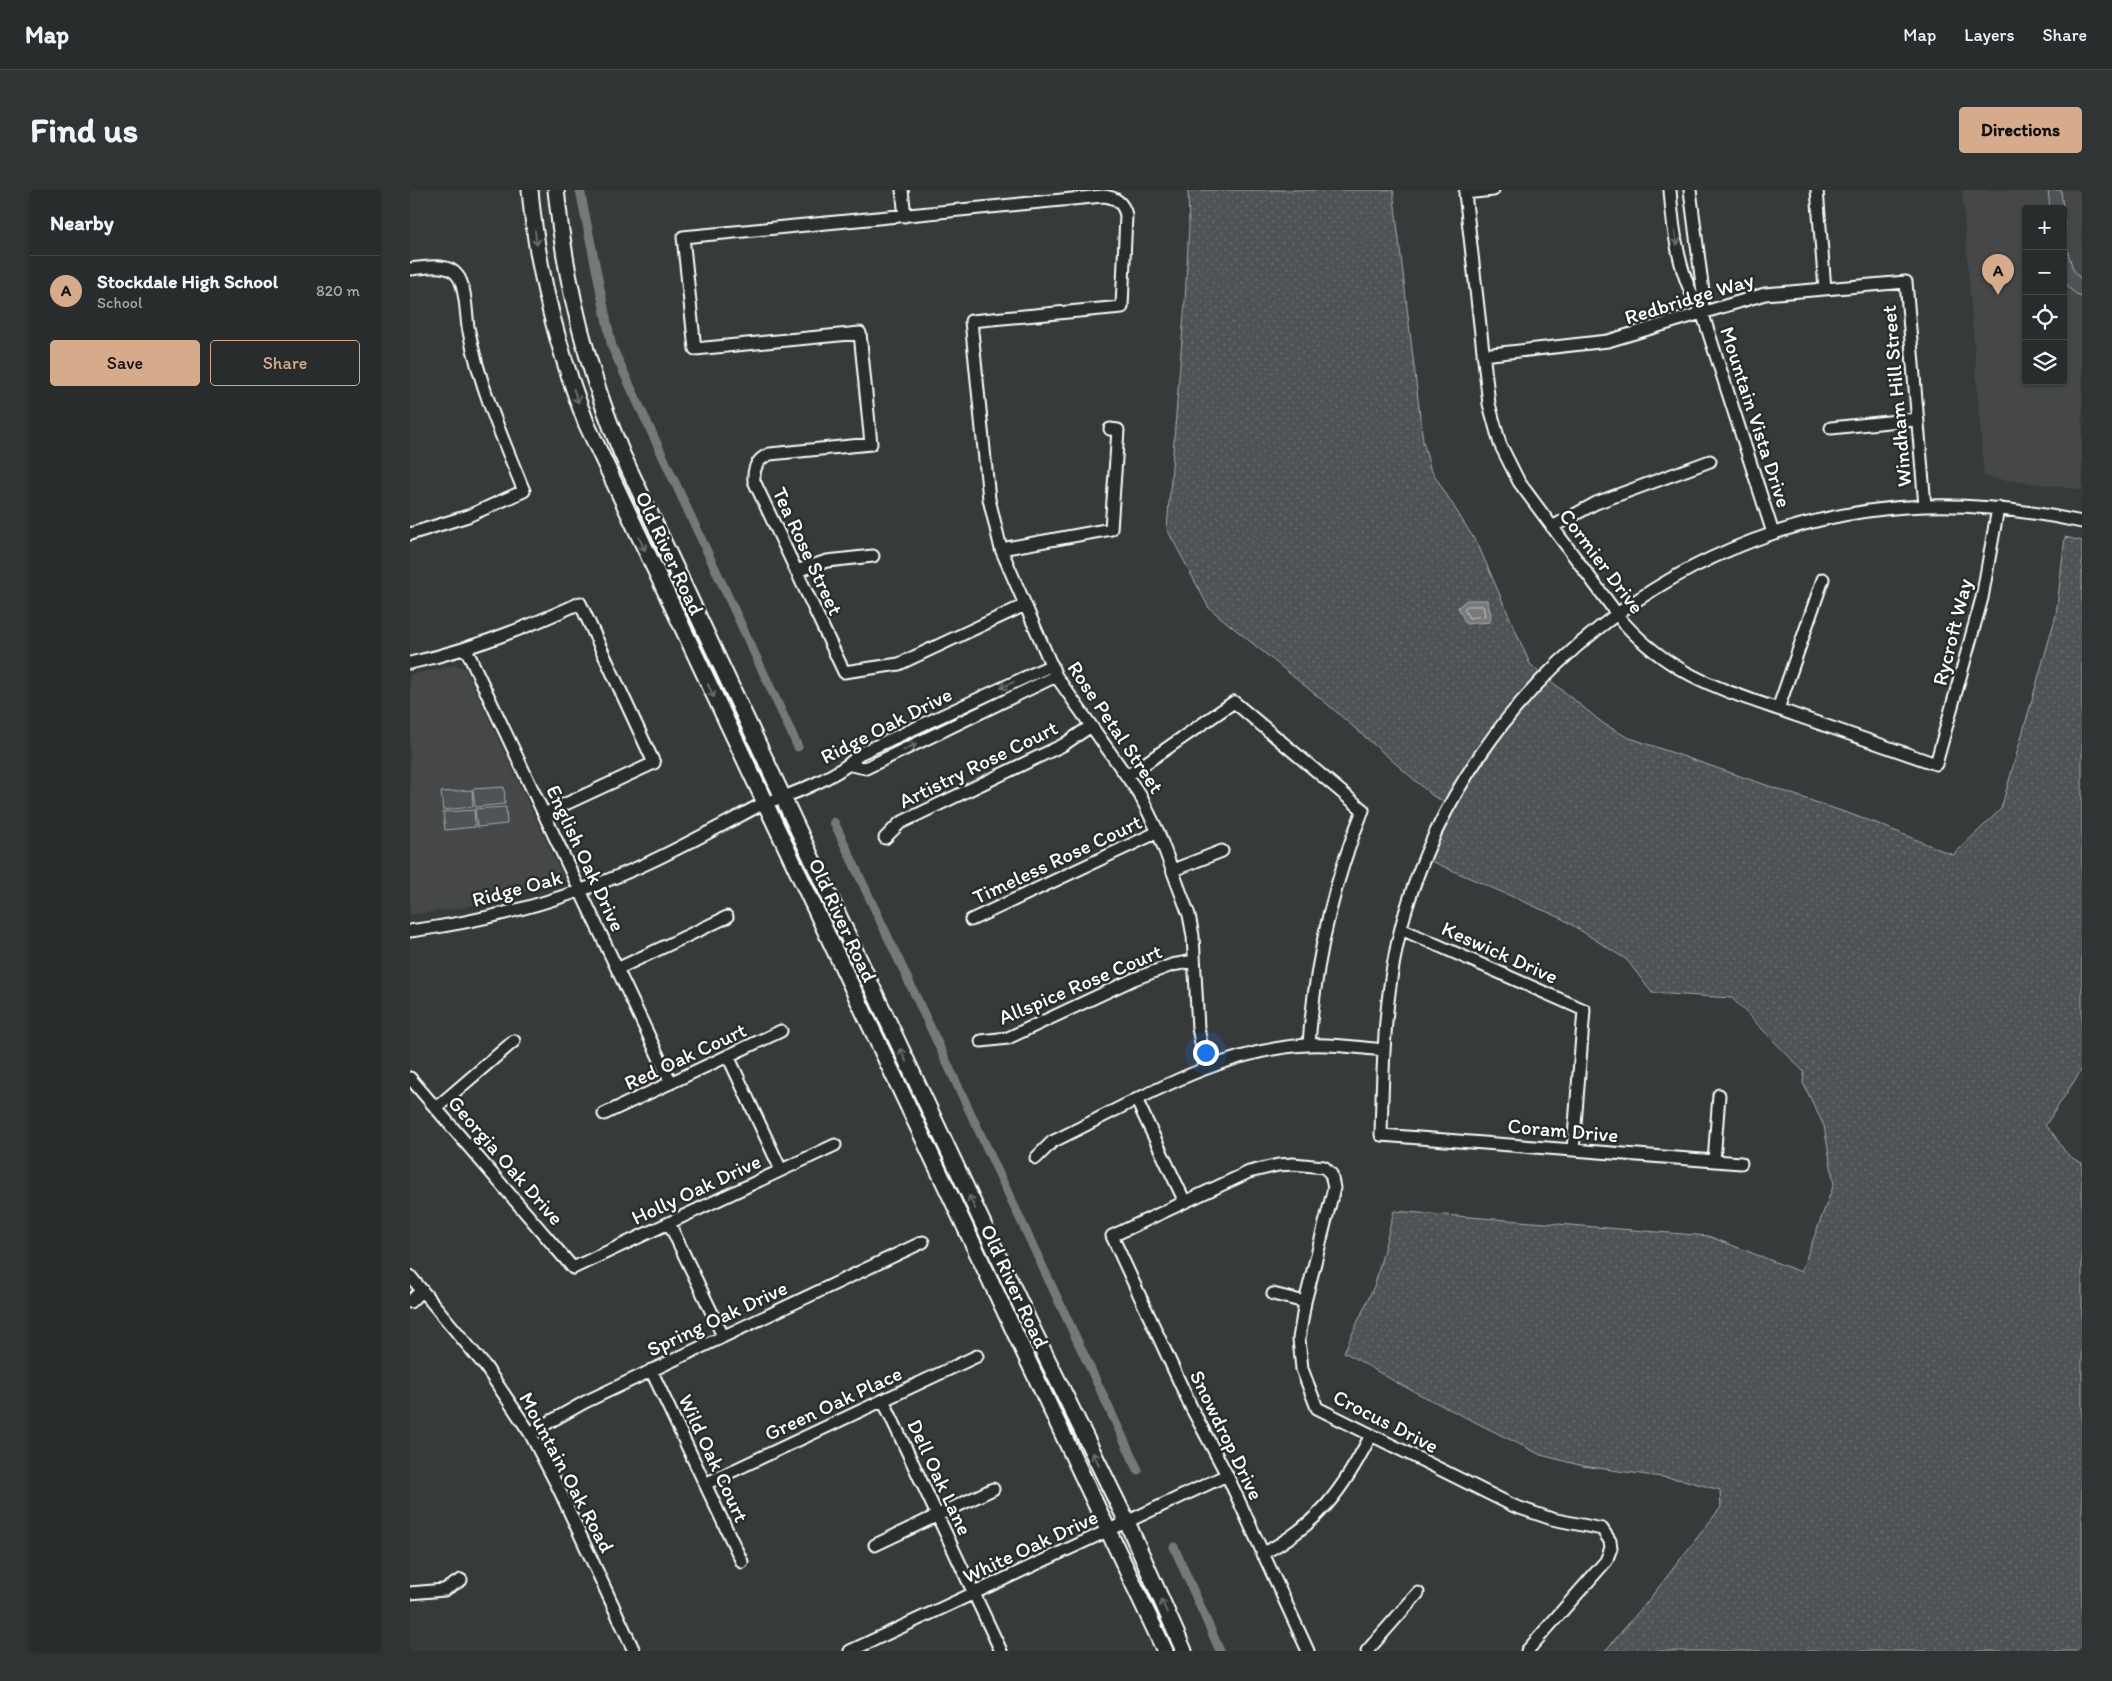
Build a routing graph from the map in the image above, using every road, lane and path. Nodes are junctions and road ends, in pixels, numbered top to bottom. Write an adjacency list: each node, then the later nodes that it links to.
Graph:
1 (530, 190): 40 (main road, Old River Road, one-way to 40)
2 (556, 190): 39 (main road, Old River Road)
3 (902, 190): 8 (street)
4 (1494, 190): 13 (street, Cormier Drive)
5 (1670, 190): 12 (street, Mountain Vista Drive, one-way to 12)
6 (1690, 190): 12 (street, Mountain Vista Drive)
7 (1817, 190): 11 (street)
8 (905, 216): 24 (street, Rose Petal Street); 26 (street, Tea Rose Street)
9 (410, 269): 23 (street)
10 (1906, 282): 11 (street, Redbridge Way); 14 (street, Windham Hill Street)
11 (1825, 289): 12 (street, Redbridge Way)
12 (1702, 312): 13 (street, Redbridge Way); 22 (street, Mountain Vista Drive)
13 (1483, 355): 21 (street, Cormier Drive)
14 (1917, 419): 15 (street); 18 (street, Windham Hill Street)
15 (1831, 428)
16 (1110, 429): 24 (street)
17 (1710, 461): 21 (street)
18 (1924, 506): 19 (street); 22 (street)
19 (1998, 508): 20 (street); 36 (street, Rycroft Way)
20 (2082, 522)
21 (1552, 527): 29 (street, Cormier Drive)
22 (1773, 533): 29 (street)
23 (410, 534)
24 (1000, 549): 28 (street, Rose Petal Street)
25 (873, 556): 26 (street)
26 (796, 571): 28 (street, Tea Rose Street)
27 (1823, 579): 34 (street)
28 (1025, 605): 32 (street, Rose Petal Street)
29 (1616, 613): 34 (street, Cormier Drive); 49 (street)
30 (466, 649): 31 (street); 41 (street, English Oak Drive); 41 (street)
31 (410, 663)
32 (1052, 664): 33 (street, Rose Petal Street); 37 (street, Ridge Oak Drive, one-way to 37)
33 (1056, 676): 35 (street, Rose Petal Street); 37 (street, Ridge Oak Drive, one-way to 33)
34 (1778, 709): 36 (street, Cormier Drive)
35 (1091, 726): 38 (street, Rose Petal Street); 43 (street, Artistry Rose Court)
36 (1936, 764)
37 (851, 765): 39 (street, Ridge Oak Drive)
38 (1127, 776): 42 (street, Rose Petal Street); 56 (street)
39 (783, 798): 40 (street, Ridge Oak Drive); 91 (main road, Old River Road, one-way to 39)
40 (764, 804): 46 (street, Ridge Oak); 92 (main road, Old River Road)
41 (544, 814): 46 (street, English Oak Drive)
42 (1158, 832): 45 (street, Rose Petal Street); 48 (street, Timeless Rose Court)
43 (885, 838)
44 (1222, 851): 45 (street)
45 (1173, 870): 51 (street, Rose Petal Street)
46 (580, 890): 50 (street, Ridge Oak); 52 (street, English Oak Drive)
47 (727, 917): 52 (street)
48 (971, 920)
49 (1401, 929): 57 (street); 67 (street, Keswick Drive)
50 (410, 931)
51 (1194, 961): 55 (street, Allspice Rose Court); 59 (street, Rose Petal Street)
52 (617, 969): 61 (street, English Oak Drive)
53 (781, 1031): 58 (street, Red Oak Court)
54 (514, 1041): 64 (street)
55 (981, 1041)
56 (1309, 1044): 57 (street); 59 (street)
57 (1383, 1050): 67 (street, Coram Drive)
58 (728, 1056): 61 (street, Red Oak Court); 71 (street)
59 (1206, 1068): 63 (street)
60 (410, 1078): 64 (street, Georgia Oak Drive)
61 (671, 1083): 65 (street, Red Oak Court)
62 (1720, 1096): 69 (street)
63 (1137, 1101): 68 (street); 72 (street)
64 (436, 1108): 75 (street, Georgia Oak Drive)
65 (604, 1114)
66 (835, 1145): 71 (street, Holly Oak Drive)
67 (1573, 1150): 69 (street, Coram Drive)
68 (1036, 1158)
69 (1714, 1161): 70 (street, Coram Drive)
70 (1741, 1163)
71 (781, 1170): 73 (street, Holly Oak Drive)
72 (1185, 1202): 80 (street, Crocus Drive); 87 (street, Snowdrop Drive)
73 (669, 1223): 75 (street, Holly Oak Drive); 81 (street)
74 (923, 1242): 81 (street, Spring Oak Drive)
75 (573, 1268)
76 (410, 1276): 77 (street, Mountain Oak Road)
77 (422, 1290): 79 (street); 85 (street, Mountain Oak Road)
78 (1273, 1294): 80 (street)
79 (410, 1302)
80 (1305, 1302): 86 (street, Crocus Drive)
81 (723, 1336): 83 (street, Spring Oak Drive)
82 (977, 1356): 84 (street, Green Oak Place)
83 (652, 1370): 85 (street, Spring Oak Drive); 88 (street, Wild Oak Court)
84 (883, 1400): 88 (street, Green Oak Place); 90 (street, Dell Oak Lane)
85 (530, 1433): 100 (street, Mountain Oak Road)
86 (1371, 1435): 94 (street); 107 (street, Crocus Drive)
87 (1227, 1475): 91 (street, White Oak Drive); 94 (street, Snowdrop Drive)
88 (705, 1484): 95 (street, Wild Oak Court)
89 (992, 1490): 90 (street)
90 (938, 1516): 93 (street); 97 (street, Dell Oak Lane)
91 (1127, 1522): 92 (street, White Oak Drive); 104 (main road, Old River Road, one-way to 91)
92 (1109, 1530): 97 (street, White Oak Drive); 103 (main road, Old River Road)
93 (875, 1545)
94 (1262, 1554): 105 (street, Snowdrop Drive)
95 (742, 1562)
96 (461, 1580): 98 (street)
97 (974, 1592): 101 (street, White Oak Drive); 102 (street, Dell Oak Lane)
98 (410, 1593)
99 (1418, 1593): 106 (street)
100 (634, 1651)
101 (850, 1651)
102 (1001, 1651)
103 (1165, 1651)
104 (1184, 1651)
105 (1308, 1651)
106 (1367, 1651)
107 (1527, 1651)

